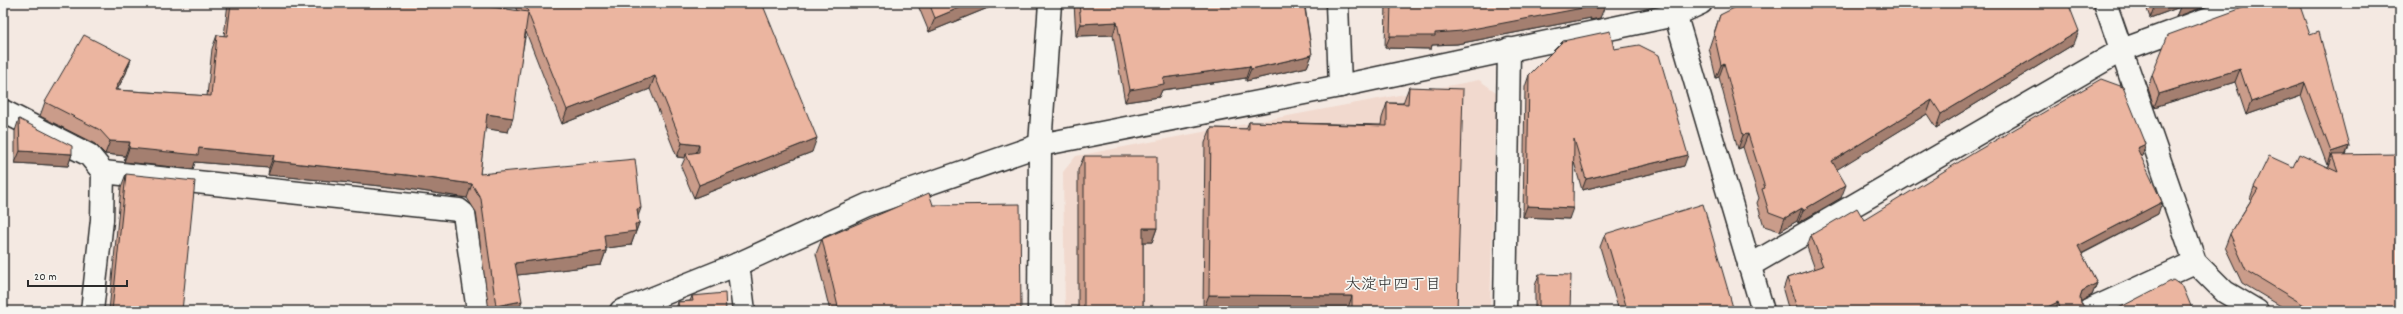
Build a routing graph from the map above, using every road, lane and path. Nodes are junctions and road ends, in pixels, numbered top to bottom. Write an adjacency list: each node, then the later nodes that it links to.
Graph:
1 (1050, 3): 11 (street)
2 (1337, 3): 9 (street)
3 (1701, 3): 6 (street)
4 (2105, 3): 8 (street)
5 (2250, 3): 8 (street)
6 (1673, 9): 7 (street); 15 (street)
7 (1509, 49): 9 (street); 21 (street)
8 (2122, 50): 13 (street); 15 (street)
9 (1340, 86): 11 (street)
10 (3, 111): 12 (street)
11 (1040, 145): 14 (street); 20 (street)
12 (103, 172): 16 (street); 17 (street)
13 (2195, 262): 23 (street); 24 (street)
14 (738, 264): 18 (street); 19 (street)
15 (1750, 266): 22 (street)
16 (92, 311)
17 (478, 311)
18 (621, 311)
19 (744, 311)
20 (1039, 311)
21 (1505, 311)
22 (1763, 311)
23 (2088, 311)
24 (2257, 311)

